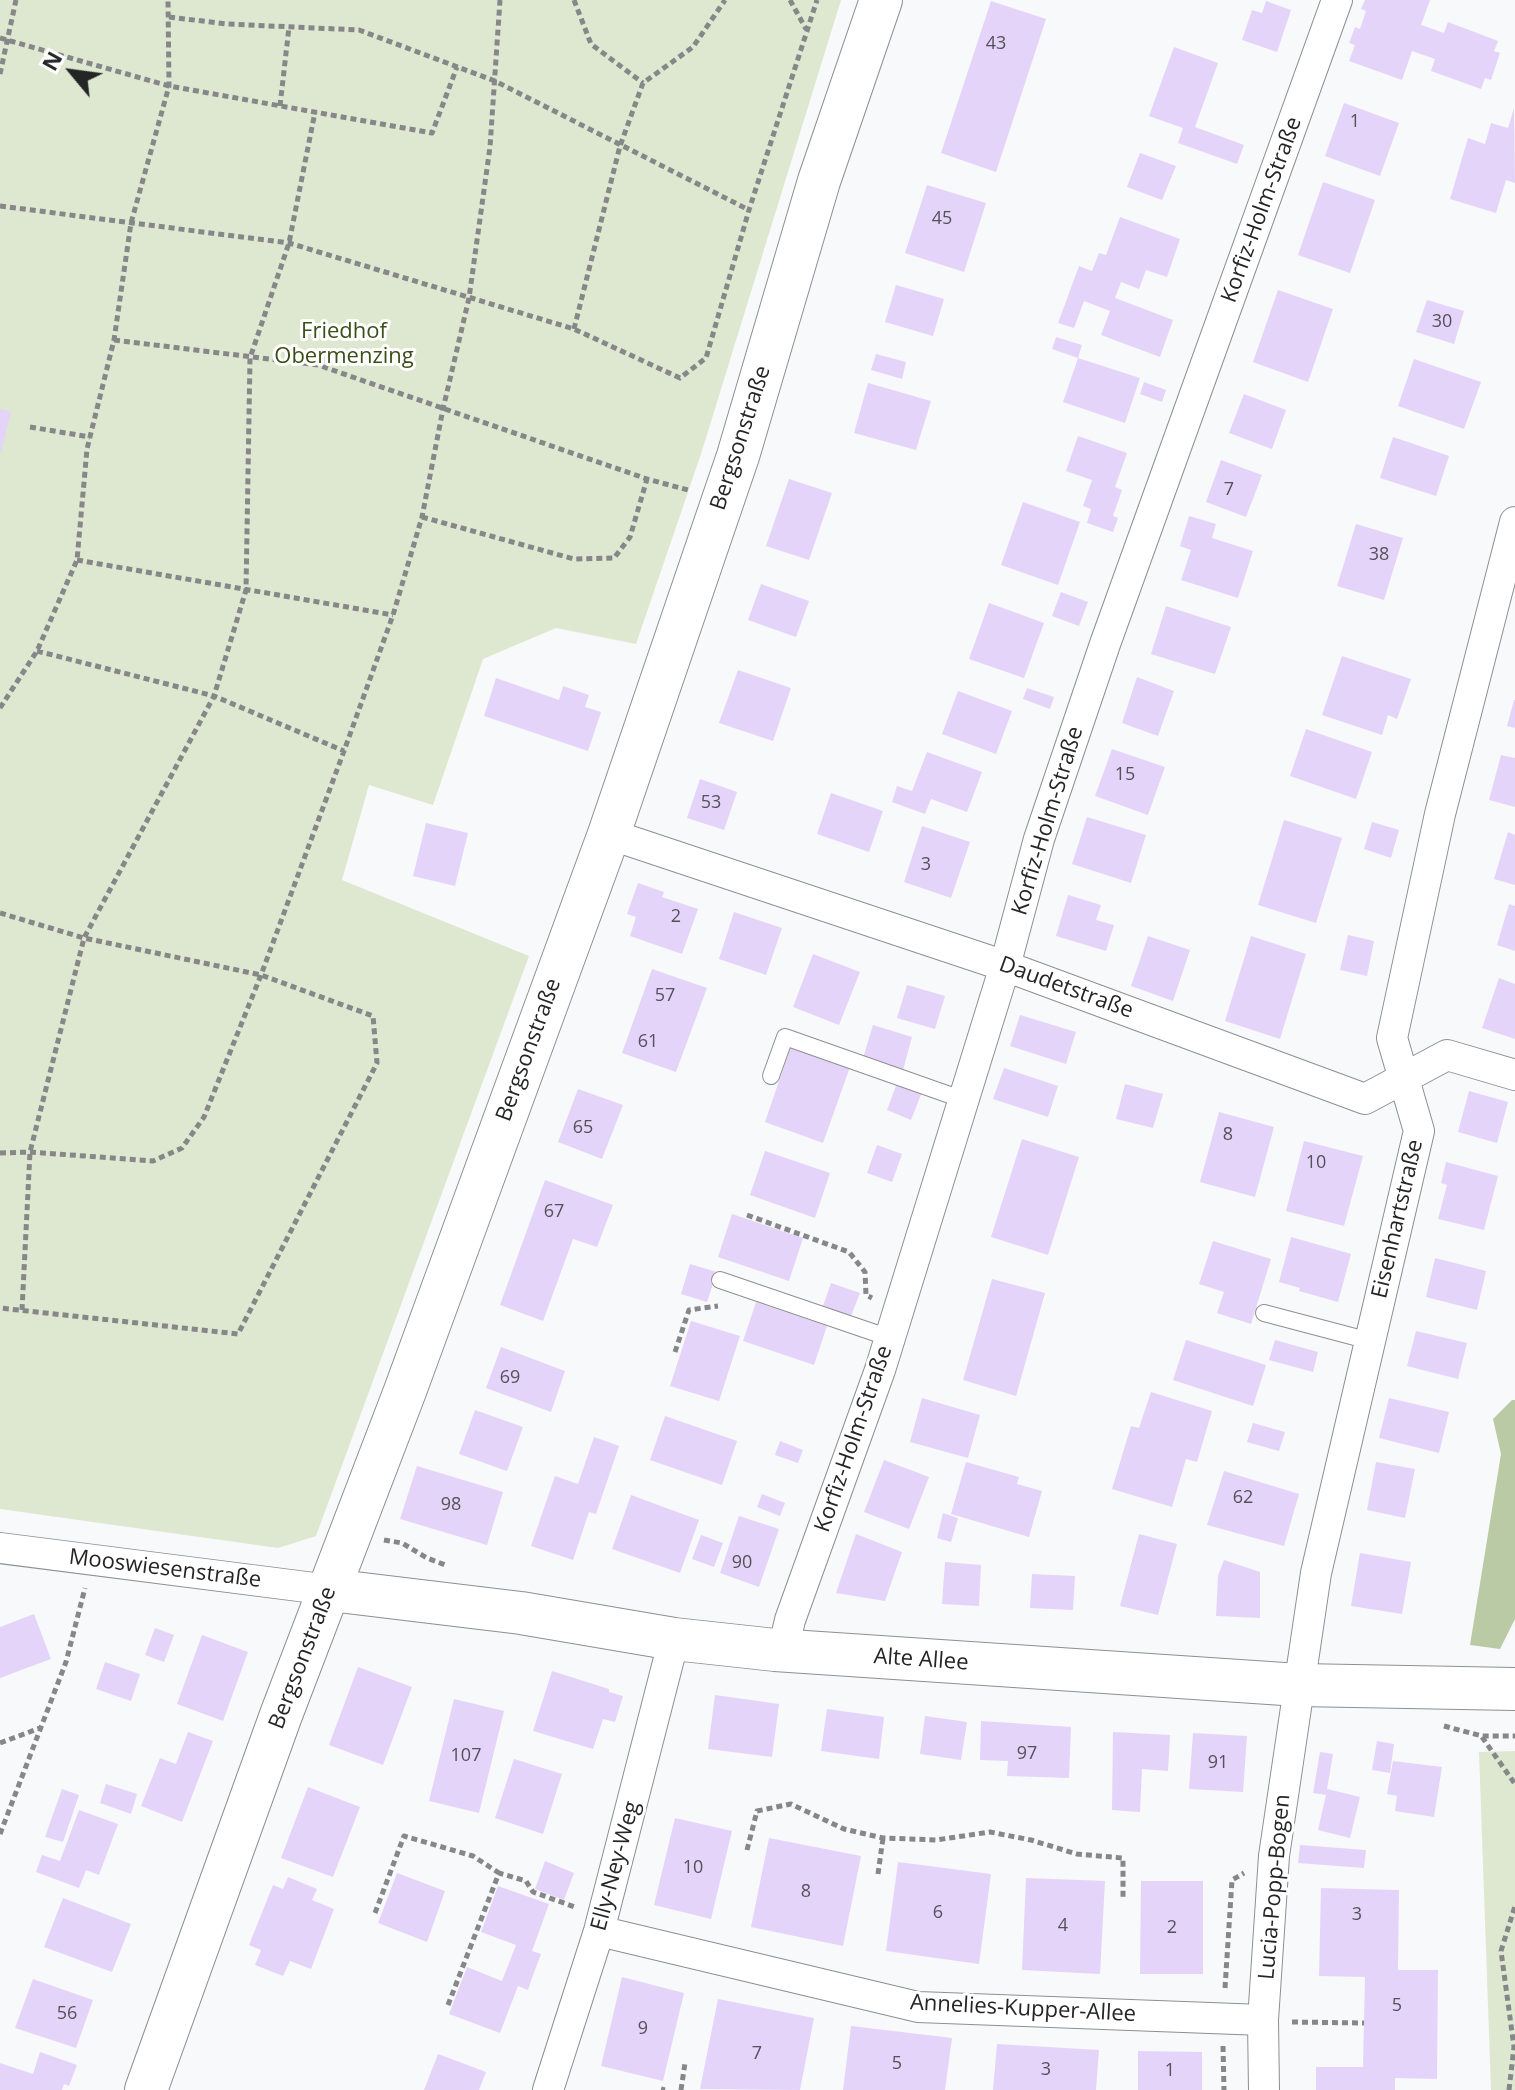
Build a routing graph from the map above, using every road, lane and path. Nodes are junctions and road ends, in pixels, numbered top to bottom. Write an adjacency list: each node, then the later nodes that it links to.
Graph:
1 (16, 0): 14 (path)
2 (168, 0): 10 (path)
3 (500, 0): 17 (path)
4 (574, 0): 18 (path)
5 (725, 0): 18 (path)
6 (790, 0): 12 (path)
7 (817, 0): 12 (path)
8 (881, 0): 45 (street, Bergsonstraße)
9 (1337, 0): 48 (street, Korfiz-Holm-Straße)
10 (169, 17): 11 (path); 19 (path)
11 (289, 27): 15 (path); 20 (path)
12 (807, 30): 24 (path)
13 (0, 38): 14 (path)
14 (7, 42): 16 (path); 19 (path)
15 (457, 67): 17 (path); 21 (path)
16 (0, 74)
17 (495, 81): 22 (path); 27 (path)
18 (643, 83): 22 (path)
19 (169, 86): 20 (path); 25 (path)
20 (280, 106): 21 (path)
21 (315, 112): 26 (path)
22 (620, 146): 24 (path); 28 (path)
23 (0, 206): 25 (path)
24 (749, 210): 28 (path)
25 (131, 223): 26 (path); 29 (path)
26 (289, 243): 27 (path); 30 (path)
27 (469, 298): 28 (path); 31 (path)
28 (574, 329)
29 (114, 340): 30 (path); 33 (path)
30 (250, 358): 31 (path); 39 (path)
31 (443, 409): 34 (path); 36 (path)
32 (30, 427): 33 (path)
33 (90, 437): 38 (path)
34 (647, 479): 35 (path); 36 (path)
35 (701, 494)
36 (422, 517): 40 (path)
37 (1515, 522): 52 (street, Eisenhartstraße)
38 (77, 560): 39 (path); 41 (path)
39 (246, 590): 40 (path); 42 (path)
40 (393, 615): 44 (path)
41 (37, 651): 42 (path); 43 (path)
42 (214, 696): 44 (path); 47 (path)
43 (0, 708)
44 (344, 751): 49 (path)
45 (609, 834): 48 (street, Daudetstraße); 67 (street, Bergsonstraße)
46 (0, 913): 47 (path)
47 (84, 938): 49 (path); 54 (path)
48 (1005, 966): 52 (street, Daudetstraße); 53 (street, Korfiz-Holm-Straße)
49 (261, 975): 54 (path); 60 (path)
50 (1515, 1075): 52 (street, Daudetstraße)
51 (771, 1076): 53 (lane)
52 (1404, 1080): 63 (street, Eisenhartstraße)
53 (964, 1100): 62 (street, Korfiz-Holm-Straße)
54 (30, 1152): 55 (path); 60 (path)
55 (0, 1153)
56 (747, 1215): 62 (path)
57 (720, 1280): 58 (lane)
58 (757, 1293): 62 (lane); 64 (path)
59 (0, 1308): 60 (path)
60 (22, 1310)
61 (1264, 1313): 63 (lane)
62 (893, 1325): 69 (street, Korfiz-Holm-Straße)
63 (1370, 1341): 70 (street, Eisenhartstraße)
64 (675, 1352)
65 (0, 1548): 66 (street, Mooswiesenstraße)
66 (92, 1560): 67 (street, Mooswiesenstraße); 72 (path)
67 (330, 1590): 68 (street, Alte Allee); 92 (street, Bergsonstraße)
68 (674, 1639): 69 (street, Alte Allee); 85 (street, Elly-Ney-Weg)
69 (783, 1651): 70 (street, Alte Allee)
70 (1299, 1685): 71 (street, Alte Allee); 79 (street, Lucia-Popp-Bogen)
71 (1515, 1689)
72 (41, 1727): 74 (path); 76 (path)
73 (1482, 1736): 75 (path)
74 (0, 1743)
75 (1515, 1784)
76 (0, 1834)
77 (883, 1838): 78 (path); 81 (path); 82 (path)
78 (747, 1850)
79 (1274, 1856): 87 (path); 88 (street, Lucia-Popp-Bogen)
80 (499, 1873): 84 (path); 85 (path); 86 (path)
81 (878, 1874)
82 (1123, 1899)
83 (1515, 1906): 97 (path)
84 (375, 1913)
85 (601, 1924): 87 (street, Annelies-Kupper-Allee); 93 (street, Elly-Ney-Weg)
86 (448, 2005)
87 (1223, 2018): 88 (street, Annelies-Kupper-Allee); 95 (path)
88 (1263, 2020): 96 (street, Lucia-Popp-Bogen)
89 (1296, 2022): 90 (path)
90 (1364, 2023)
91 (685, 2063): 94 (path)
92 (146, 2090)
93 (548, 2090)
94 (681, 2090)
95 (1224, 2090)
96 (1264, 2090)
97 (1509, 2090)

